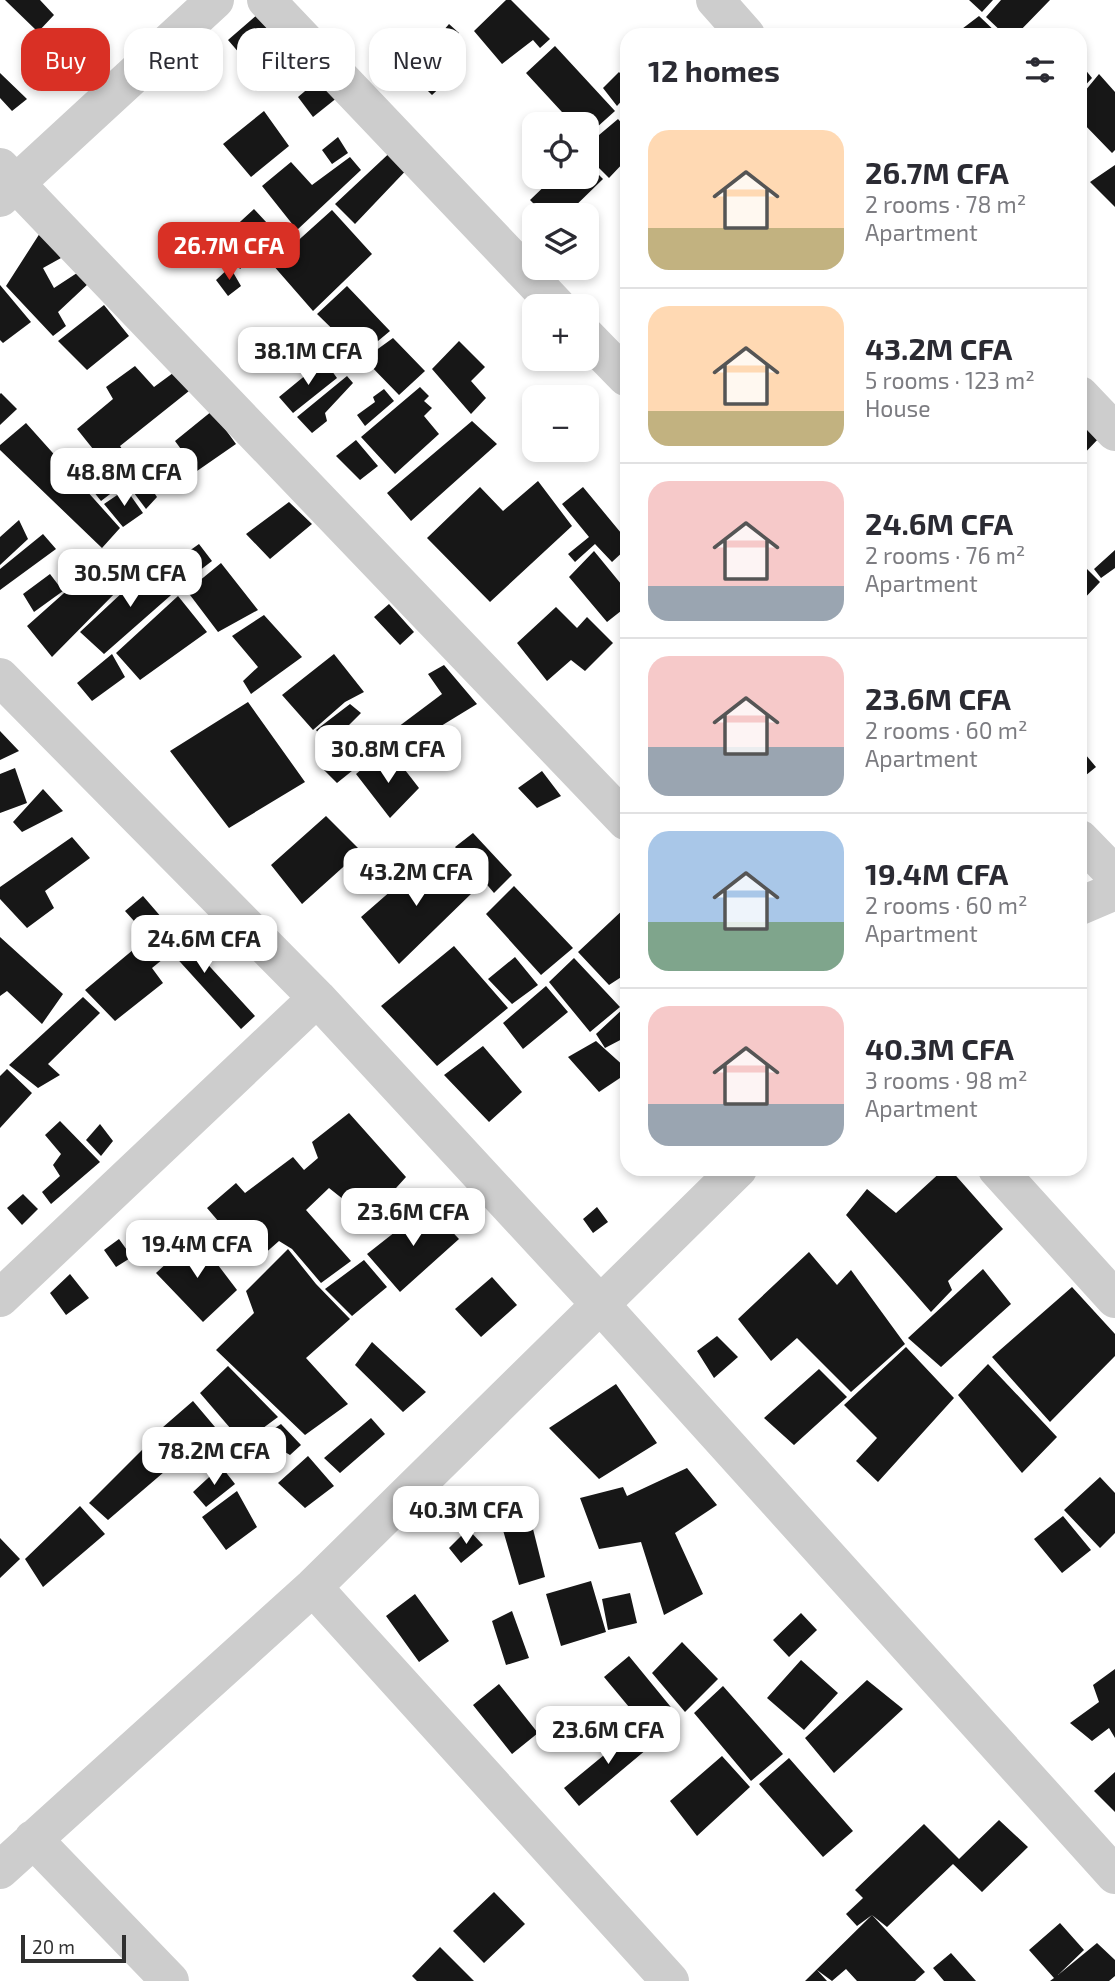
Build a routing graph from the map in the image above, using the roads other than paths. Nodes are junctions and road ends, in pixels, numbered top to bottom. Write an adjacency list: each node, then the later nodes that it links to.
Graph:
1 (215, 0): 5 (street)
2 (266, 0): 6 (street)
3 (715, 0): 4 (street)
4 (740, 28)
5 (5, 183): 12 (street)
6 (546, 294)
7 (599, 349): 8 (street)
8 (620, 371)
9 (1087, 402): 10 (street)
10 (1115, 432)
11 (0, 677): 17 (street)
12 (620, 815)
13 (1087, 846): 14 (street)
14 (1115, 875)
15 (1115, 891): 16 (street)
16 (1087, 903)
17 (317, 998): 20 (street); 22 (street)
18 (731, 1176): 22 (street)
19 (1003, 1176): 21 (street)
20 (1, 1295)
21 (1115, 1299)
22 (599, 1303): 23 (street); 26 (street)
23 (313, 1587): 24 (street); 28 (street)
24 (33, 1839): 25 (street); 27 (street)
25 (0, 1870)
26 (1115, 1875)
27 (170, 1981)
28 (670, 1981)

